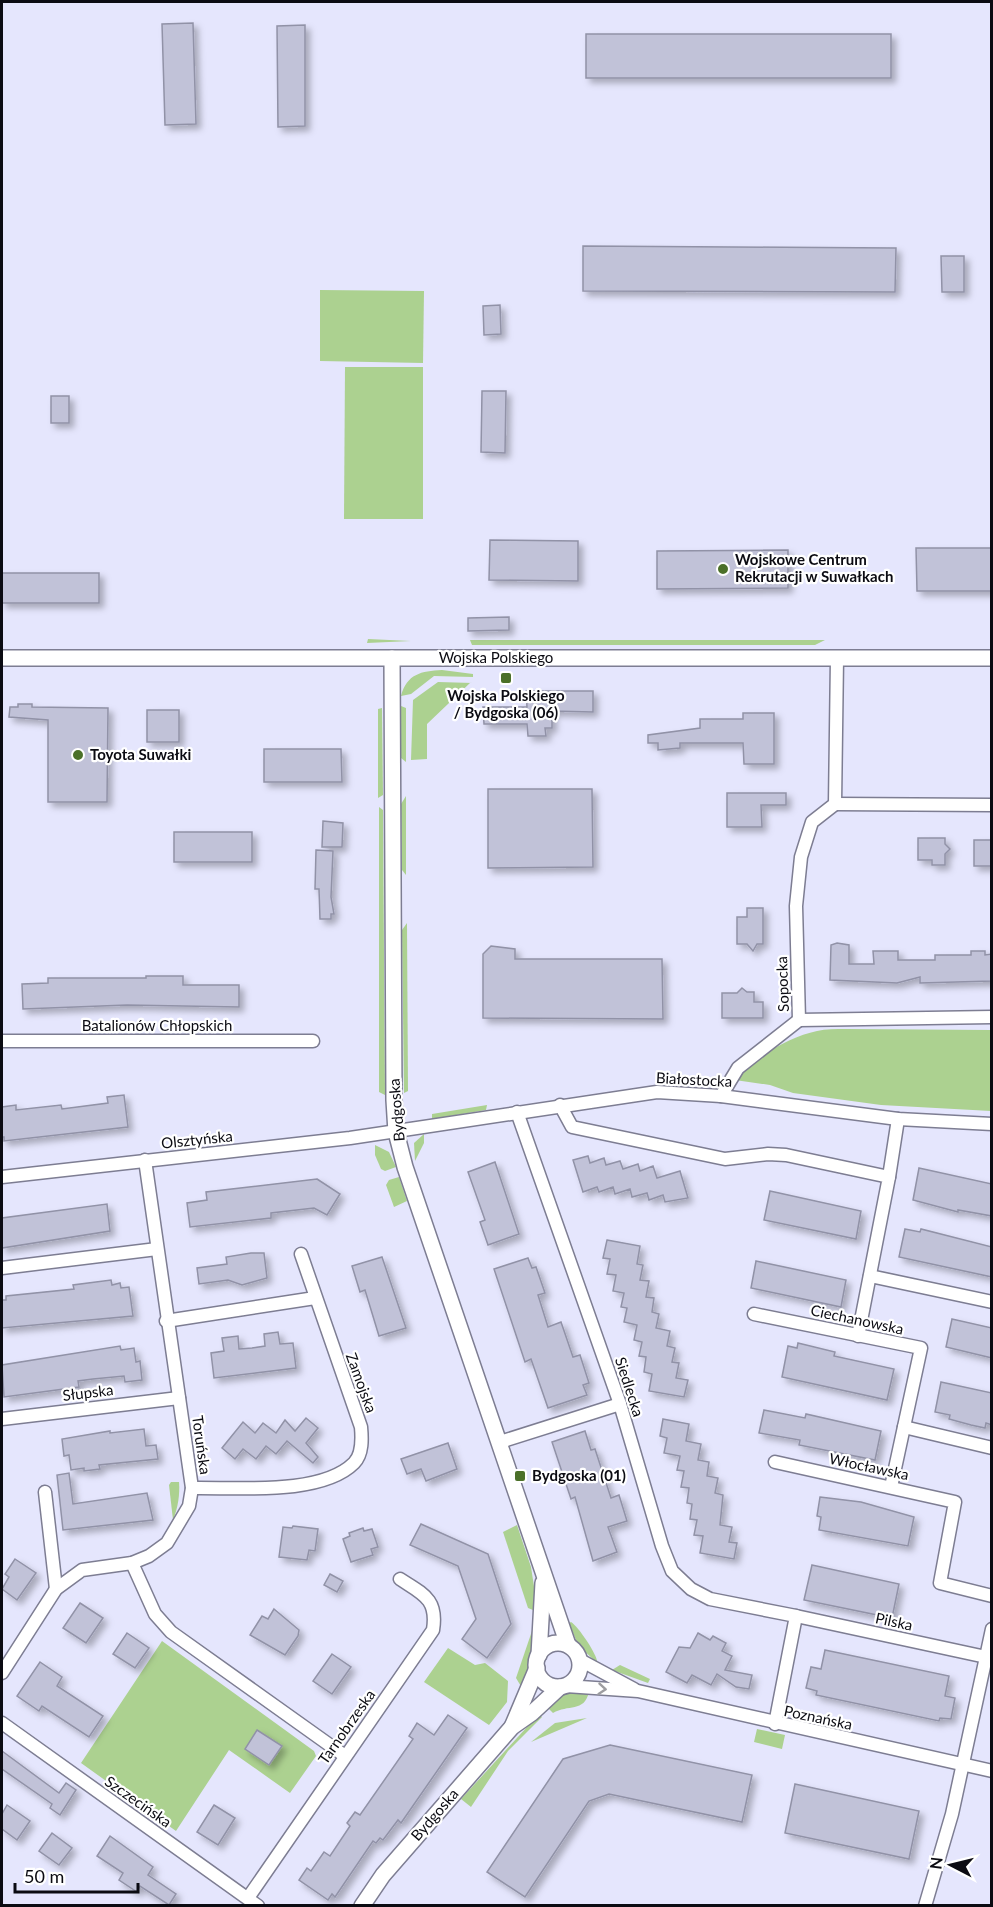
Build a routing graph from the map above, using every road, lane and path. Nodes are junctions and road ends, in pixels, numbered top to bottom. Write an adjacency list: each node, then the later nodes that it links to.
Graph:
1 (2, 658): 2 (street, Wojska Polskiego)
2 (392, 658): 3 (street, Wojska Polskiego); 16 (street, Bydgoska)
3 (837, 658): 4 (street, Wojska Polskiego); 5 (street)
4 (992, 658)
5 (835, 804): 6 (street); 8 (street, Sopocka)
6 (992, 805)
7 (992, 1017): 8 (street, Sopocka)
8 (799, 1020): 11 (street)
9 (2, 1041): 10 (street, Batalionów Chłopskich)
10 (313, 1041)
11 (721, 1096): 12 (street, Białostocka); 14 (street, Białostocka)
12 (560, 1104): 13 (street, Białostocka); 19 (street)
13 (517, 1112): 16 (street, Białostocka); 30 (street, Siedlecka)
14 (897, 1119): 15 (street, Białostocka); 19 (street)
15 (992, 1124)
16 (396, 1132): 17 (street, Olsztyńska); 33 (street, Bydgoska)
17 (145, 1160): 18 (street, Olsztyńska); 20 (street, Toruńska)
18 (2, 1177)
19 (889, 1177): 23 (street)
20 (157, 1249): 22 (street); 27 (street, Toruńska)
21 (301, 1254): 24 (street)
22 (2, 1268)
23 (870, 1276): 25 (street); 28 (street)
24 (315, 1298): 27 (street); 37 (street, Zamojska)
25 (992, 1302)
26 (754, 1314): 28 (street, Ciechanowska)
27 (166, 1321): 29 (street, Toruńska)
28 (858, 1336): 32 (street, Ciechanowska)
29 (179, 1398): 31 (street, Słupska); 37 (street, Toruńska)
30 (620, 1404): 33 (street); 44 (street, Siedlecka)
31 (2, 1419)
32 (904, 1427): 34 (street); 36 (street, Ciechanowska)
33 (500, 1442): 40 (street, Bydgoska)
34 (992, 1448)
35 (775, 1462): 36 (street, Włocławska)
36 (891, 1487): 43 (street, Włocławska)
37 (192, 1488): 39 (street, Toruńska)
38 (45, 1492): 42 (street)
39 (132, 1563): 42 (street, Toruńska); 56 (street)
40 (543, 1574): 46 (street, Bydgoska); 49 (street, Bydgoska)
41 (400, 1579): 56 (street, Tarnobrzeska)
42 (56, 1588): 50 (street, Toruńska)
43 (992, 1596)
44 (796, 1616): 47 (street, Pilska); 54 (street)
45 (992, 1629): 47 (street)
46 (568, 1645): 48 (street); 49 (street)
47 (986, 1657): 57 (street)
48 (580, 1660): 51 (street); 52 (street, Poznańska)
49 (538, 1661): 51 (street); 55 (street, Bydgoska)
50 (2, 1673)
51 (563, 1686): 52 (street, Poznańska, one-way to 52); 55 (street, Bydgoska)
52 (638, 1691): 54 (street, Poznańska)
53 (2, 1723): 59 (street, Szczecińska)
54 (775, 1724): 57 (street, Poznańska)
55 (512, 1727): 60 (street, Bydgoska)
56 (345, 1756): 59 (street, Tarnobrzeska)
57 (963, 1765): 58 (street, Poznańska); 61 (street)
58 (992, 1771)
59 (253, 1902)
60 (362, 1905)
61 (925, 1905)

